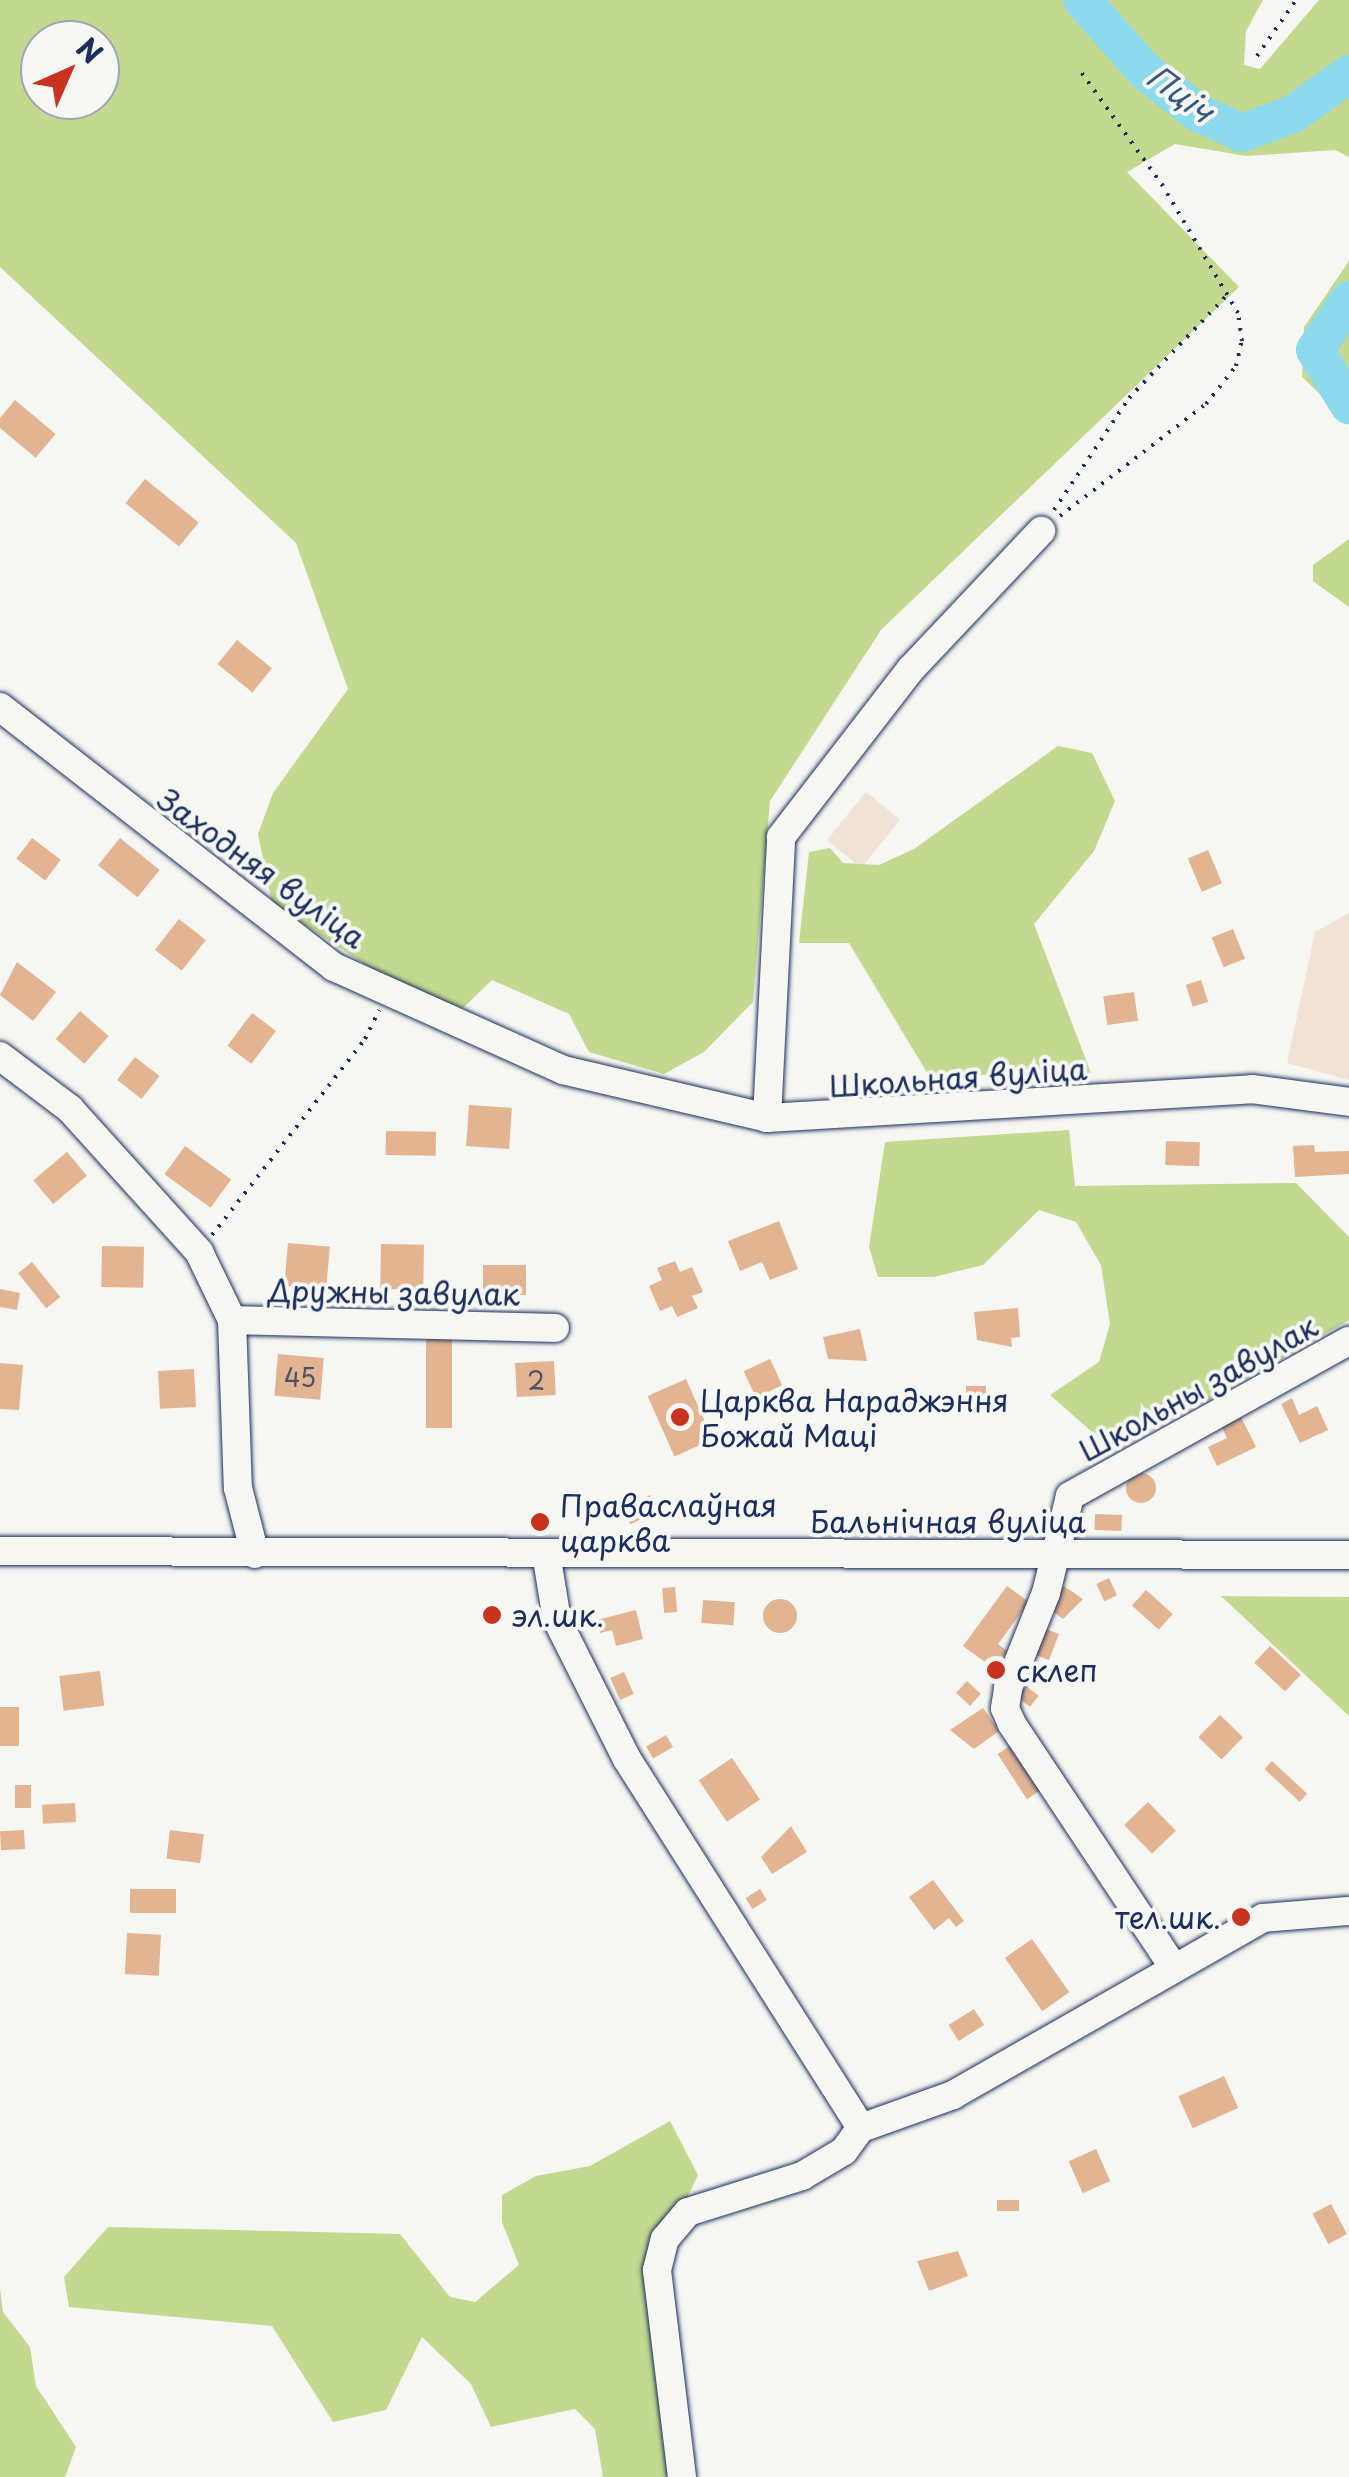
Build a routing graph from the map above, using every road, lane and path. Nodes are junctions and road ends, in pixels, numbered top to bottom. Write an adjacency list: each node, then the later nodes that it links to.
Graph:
1 (1296, 0): 2 (path)
2 (1257, 56)
3 (1081, 72): 4 (path)
4 (1228, 295): 5 (path); 5 (path)
5 (1040, 531): 11 (street)
6 (0, 706): 7 (street, Заходняя вуліца)
7 (386, 992): 9 (street, Заходняя вуліца); 12 (path)
8 (0, 1056): 12 (street)
9 (569, 1072): 11 (street, Школьная вуліца)
10 (1349, 1102): 11 (street, Школьная вуліца)
11 (766, 1118)
12 (199, 1252): 13 (street)
13 (232, 1320): 14 (street, Дружны завулак); 18 (street)
14 (555, 1328)
15 (1349, 1341): 19 (street, Школьны завулак)
16 (0, 1551): 18 (street, Бальнічная вуліца)
17 (546, 1553): 18 (street, Бальнічная вуліца); 19 (street, Бальнічная вуліца); 23 (street)
18 (254, 1554)
19 (1056, 1554): 20 (street, Бальнічная вуліца); 22 (street, Школьны завулак)
20 (1349, 1555)
21 (1349, 1911): 22 (street)
22 (1172, 1965): 23 (street)
23 (862, 2128): 24 (street)
24 (682, 2477)

